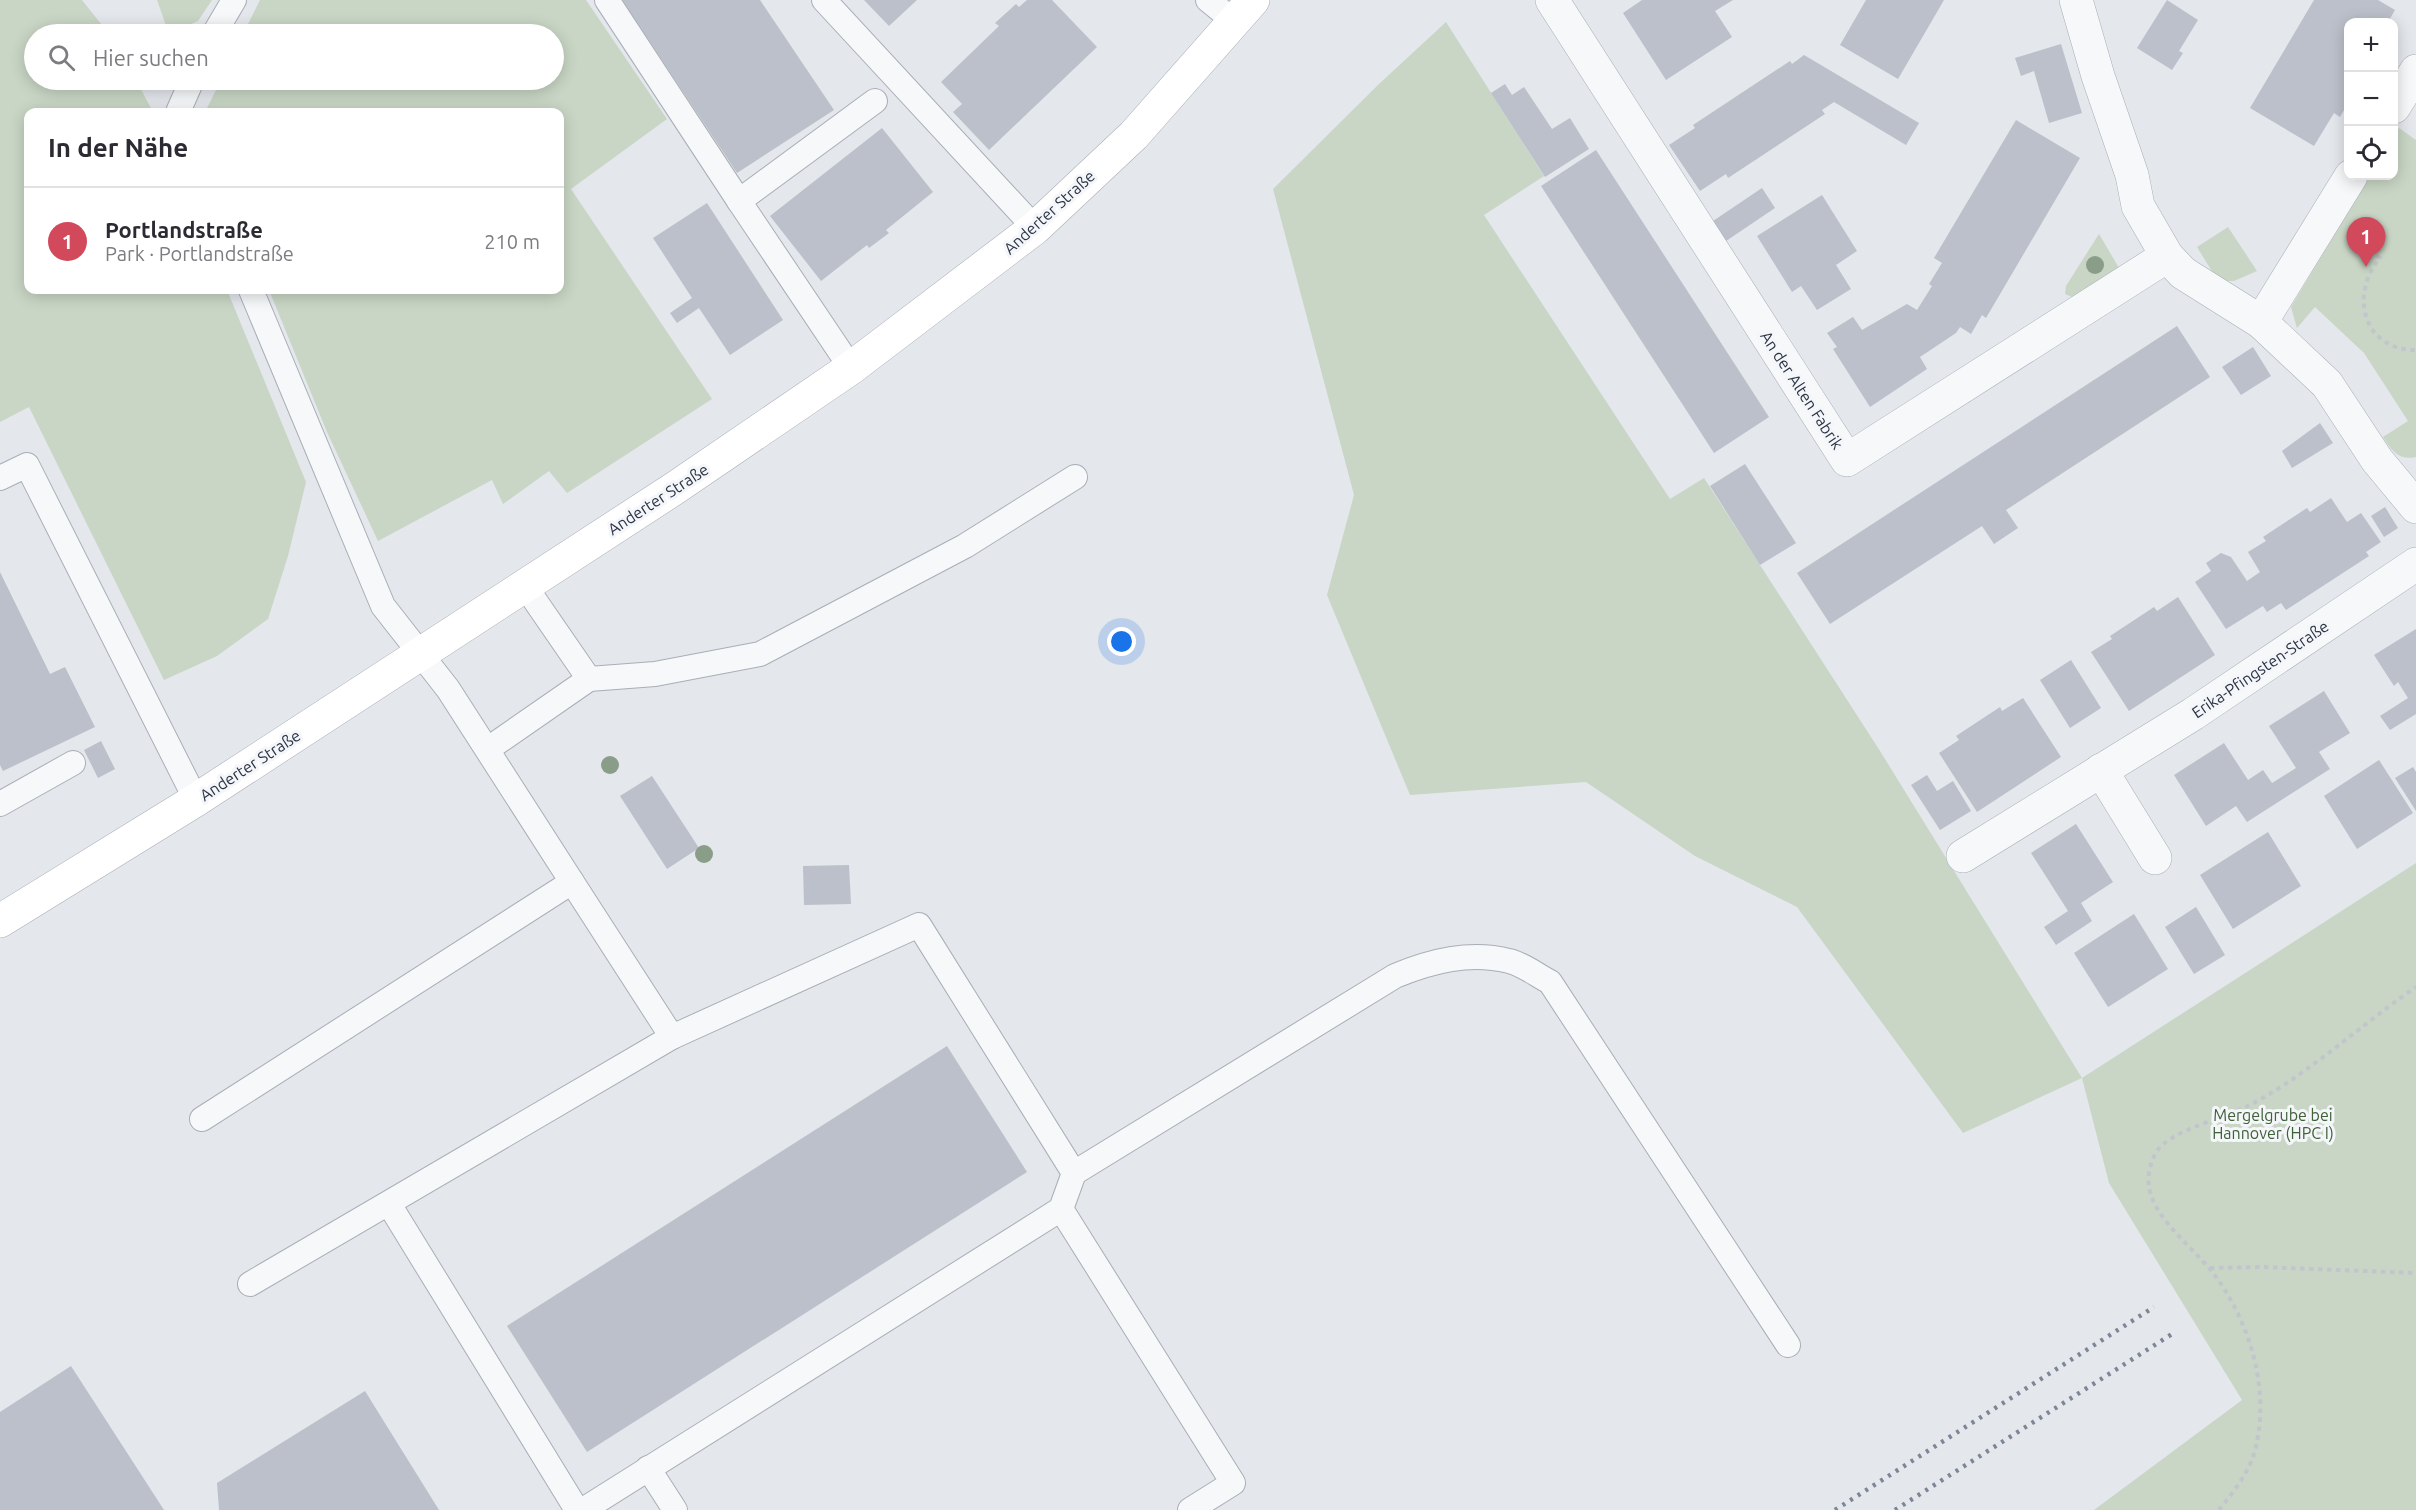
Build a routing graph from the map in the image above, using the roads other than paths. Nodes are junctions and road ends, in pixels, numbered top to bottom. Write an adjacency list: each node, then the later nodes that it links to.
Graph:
1 (234, 0): 8 (lane)
2 (607, 0): 15 (lane)
3 (824, 0): 16 (lane)
4 (1208, 0): 7 (lane)
5 (1552, 0): 17 (street, An der Alten Fabrik)
6 (2076, 0): 17 (street)
7 (1244, 11): 16 (main road, Anderter Straße)
8 (220, 24)
9 (2416, 71): 11 (street)
10 (187, 90): 13 (lane)
11 (2398, 100)
12 (874, 101): 15 (lane)
13 (179, 108)
14 (2349, 180): 19 (street)
15 (739, 201): 20 (lane)
16 (1035, 228): 20 (main road, Anderter Straße)
17 (2167, 256): 19 (street)
18 (253, 294): 26 (lane)
19 (2261, 322): 23 (street)
20 (851, 368): 25 (main road, Anderter Straße)
21 (1075, 477): 27 (lane)
22 (0, 478): 31 (lane)
23 (2413, 497)
24 (2416, 564): 30 (street, Erika-Pfingsten-Straße)
25 (525, 586): 26 (main road, Anderter Straße); 27 (lane)
26 (419, 655): 28 (lane); 31 (main road, Anderter Straße)
27 (589, 678): 28 (lane)
28 (488, 749): 35 (lane)
29 (73, 763): 32 (lane)
30 (2101, 770): 33 (street, Erika-Pfingsten-Straße); 34 (street)
31 (196, 800): 36 (main road, Anderter Straße)
32 (0, 804)
33 (1963, 856)
34 (2155, 858)
35 (572, 882): 37 (lane); 38 (lane)
36 (3, 913)
37 (672, 1037): 39 (lane); 40 (lane)
38 (202, 1119)
39 (1074, 1173): 41 (lane); 43 (lane)
40 (389, 1204): 42 (lane); 45 (lane)
41 (1060, 1209): 44 (lane); 48 (lane)
42 (250, 1284)
43 (1788, 1345)
44 (648, 1468): 46 (lane); 47 (lane)
45 (577, 1510)
46 (583, 1510)
47 (675, 1510)
48 (1190, 1510)

